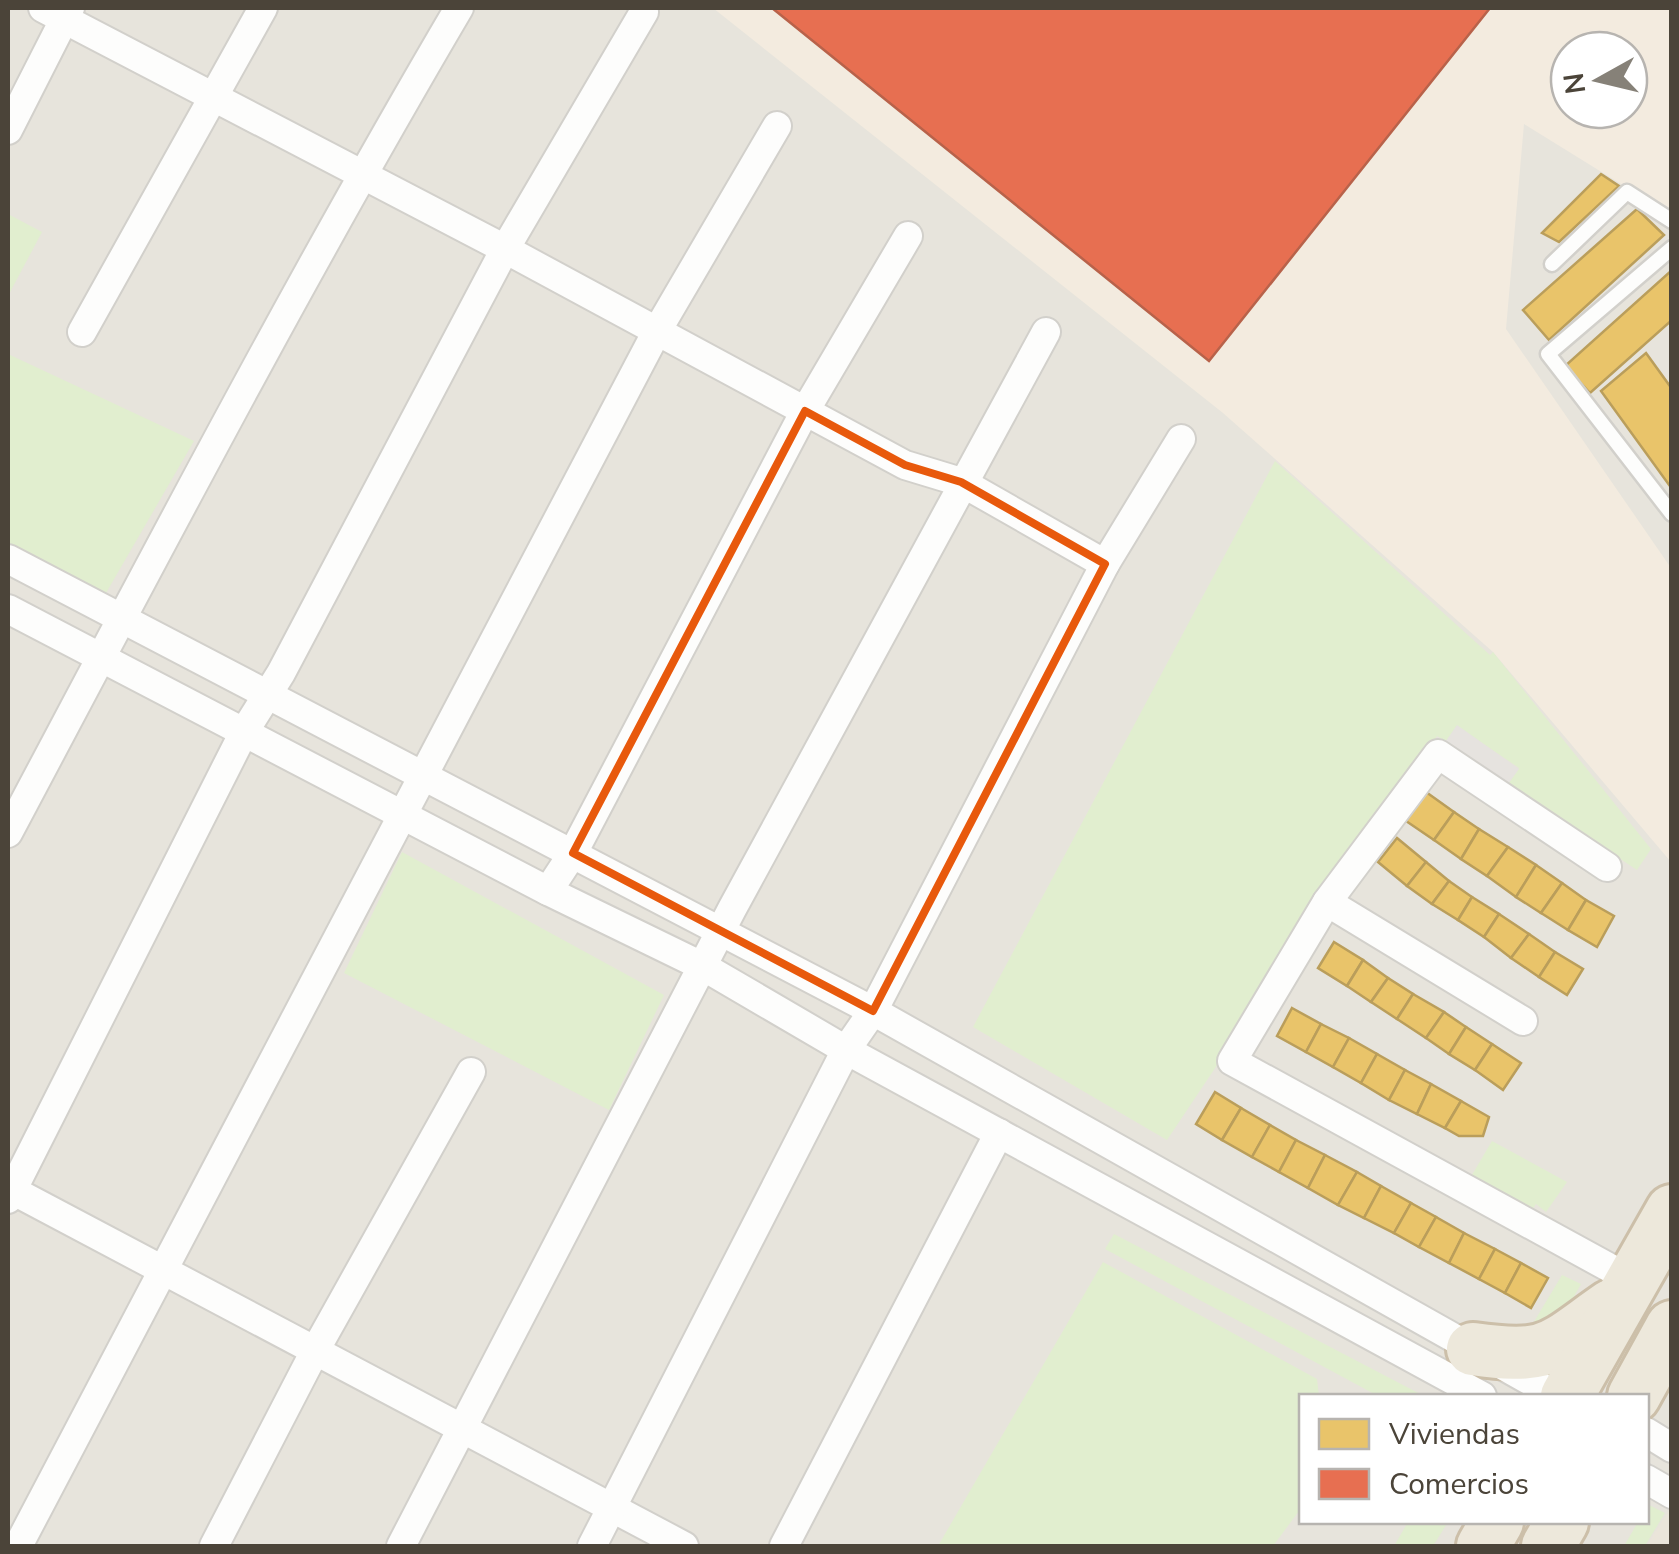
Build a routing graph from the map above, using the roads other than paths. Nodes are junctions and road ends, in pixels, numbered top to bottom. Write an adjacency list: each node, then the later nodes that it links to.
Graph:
1 (263, 8): 5 (street)
2 (459, 8): 8 (street)
3 (59, 11): 5 (street); 7 (street)
4 (644, 12): 11 (street)
5 (212, 94): 8 (street); 15 (street)
6 (778, 126): 14 (street)
7 (8, 130)
8 (362, 174): 11 (street); 24 (street)
9 (1672, 221): 13 (lane)
10 (908, 236): 17 (street)
11 (506, 248): 14 (street); 26 (street)
12 (1672, 248): 20 (lane)
13 (1552, 264)
14 (657, 331): 17 (street); 28 (street)
15 (82, 332)
16 (1046, 332): 19 (street)
17 (805, 411): 19 (street); 31 (street)
18 (1182, 439): 22 (street)
19 (961, 482): 22 (street); 35 (street)
20 (1672, 514)
21 (8, 559): 24 (street)
22 (1105, 564): 37 (street)
23 (8, 609): 25 (street)
24 (118, 618): 25 (street); 26 (street)
25 (102, 656): 27 (street); 30 (street)
26 (268, 696): 27 (street); 28 (street)
27 (244, 732): 29 (street); 42 (street)
28 (424, 776): 29 (street); 31 (street)
29 (404, 816): 33 (street); 44 (street)
30 (8, 833)
31 (572, 853): 33 (street); 35 (street)
32 (1607, 866): 34 (street)
33 (548, 891): 36 (street)
34 (1327, 902): 38 (street); 45 (street)
35 (720, 932): 36 (street); 37 (street)
36 (704, 968): 39 (street); 52 (street)
37 (873, 1011): 39 (street); 48 (street)
38 (1523, 1021)
39 (846, 1050): 41 (street); 57 (street)
40 (471, 1072): 47 (street)
41 (999, 1133): 48 (street); 65 (street)
42 (9, 1192): 44 (street)
43 (1672, 1210): 45 (highway)
44 (162, 1268): 47 (street); 60 (street)
45 (1626, 1290): 48 (highway); 50 (highway)
46 (1672, 1327): 51 (highway)
47 (316, 1349): 52 (street); 61 (street)
48 (1478, 1373): 49 (street)
49 (1550, 1394)
50 (1568, 1394)
51 (1635, 1394)
52 (462, 1431): 57 (street); 62 (street)
53 (1649, 1434): 54 (street)
54 (1672, 1448)
55 (1649, 1481): 56 (street)
56 (1672, 1494)
57 (612, 1509): 63 (street); 64 (street)
58 (1496, 1524): 66 (highway)
59 (1561, 1524): 67 (highway)
60 (18, 1546)
61 (214, 1546)
62 (402, 1546)
63 (592, 1546)
64 (684, 1546)
65 (784, 1546)
66 (1480, 1546)
67 (1548, 1546)

